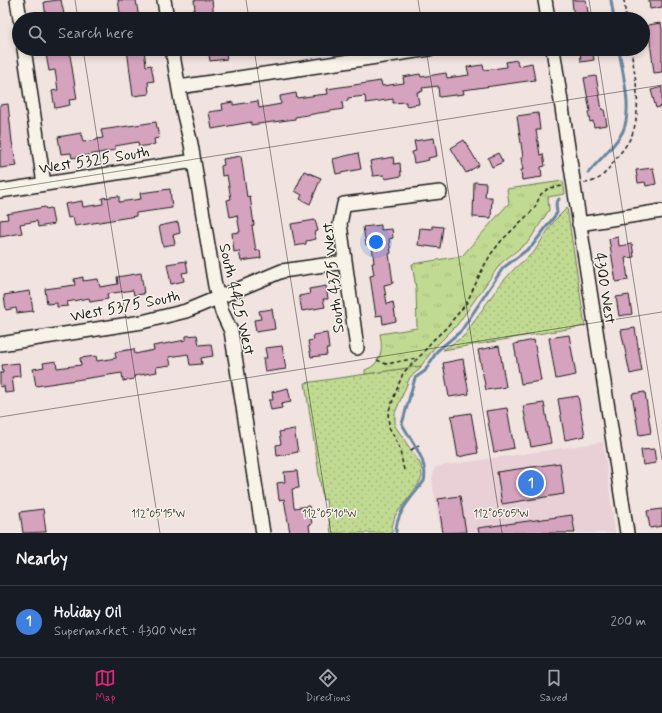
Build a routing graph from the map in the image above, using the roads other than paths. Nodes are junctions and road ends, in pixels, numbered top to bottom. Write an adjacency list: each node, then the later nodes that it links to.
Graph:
1 (17, 0): 4 (street)
2 (164, 0): 5 (street)
3 (545, 0): 6 (street)
4 (19, 12)
5 (166, 12)
6 (547, 12)
7 (25, 56): 13 (street)
8 (173, 56): 11 (street, South 4425 West)
9 (384, 56): 11 (street)
10 (554, 56): 17 (street, 4300 West)
11 (179, 87): 12 (street, South 4425 West)
12 (194, 161): 13 (street, West 5325 South); 19 (street, South 4425 West)
13 (44, 184): 14 (street, West 5325 South)
14 (0, 191)
15 (440, 192): 18 (street, South 4375 West)
16 (662, 211): 17 (street)
17 (579, 224): 23 (street, 4300 West)
18 (345, 262): 19 (street, West 5375 South); 21 (street, South 4375 West)
19 (218, 298): 20 (street, West 5375 South); 22 (street, South 4425 West)
20 (0, 344)
21 (357, 348)
22 (263, 533)
23 (627, 533)

